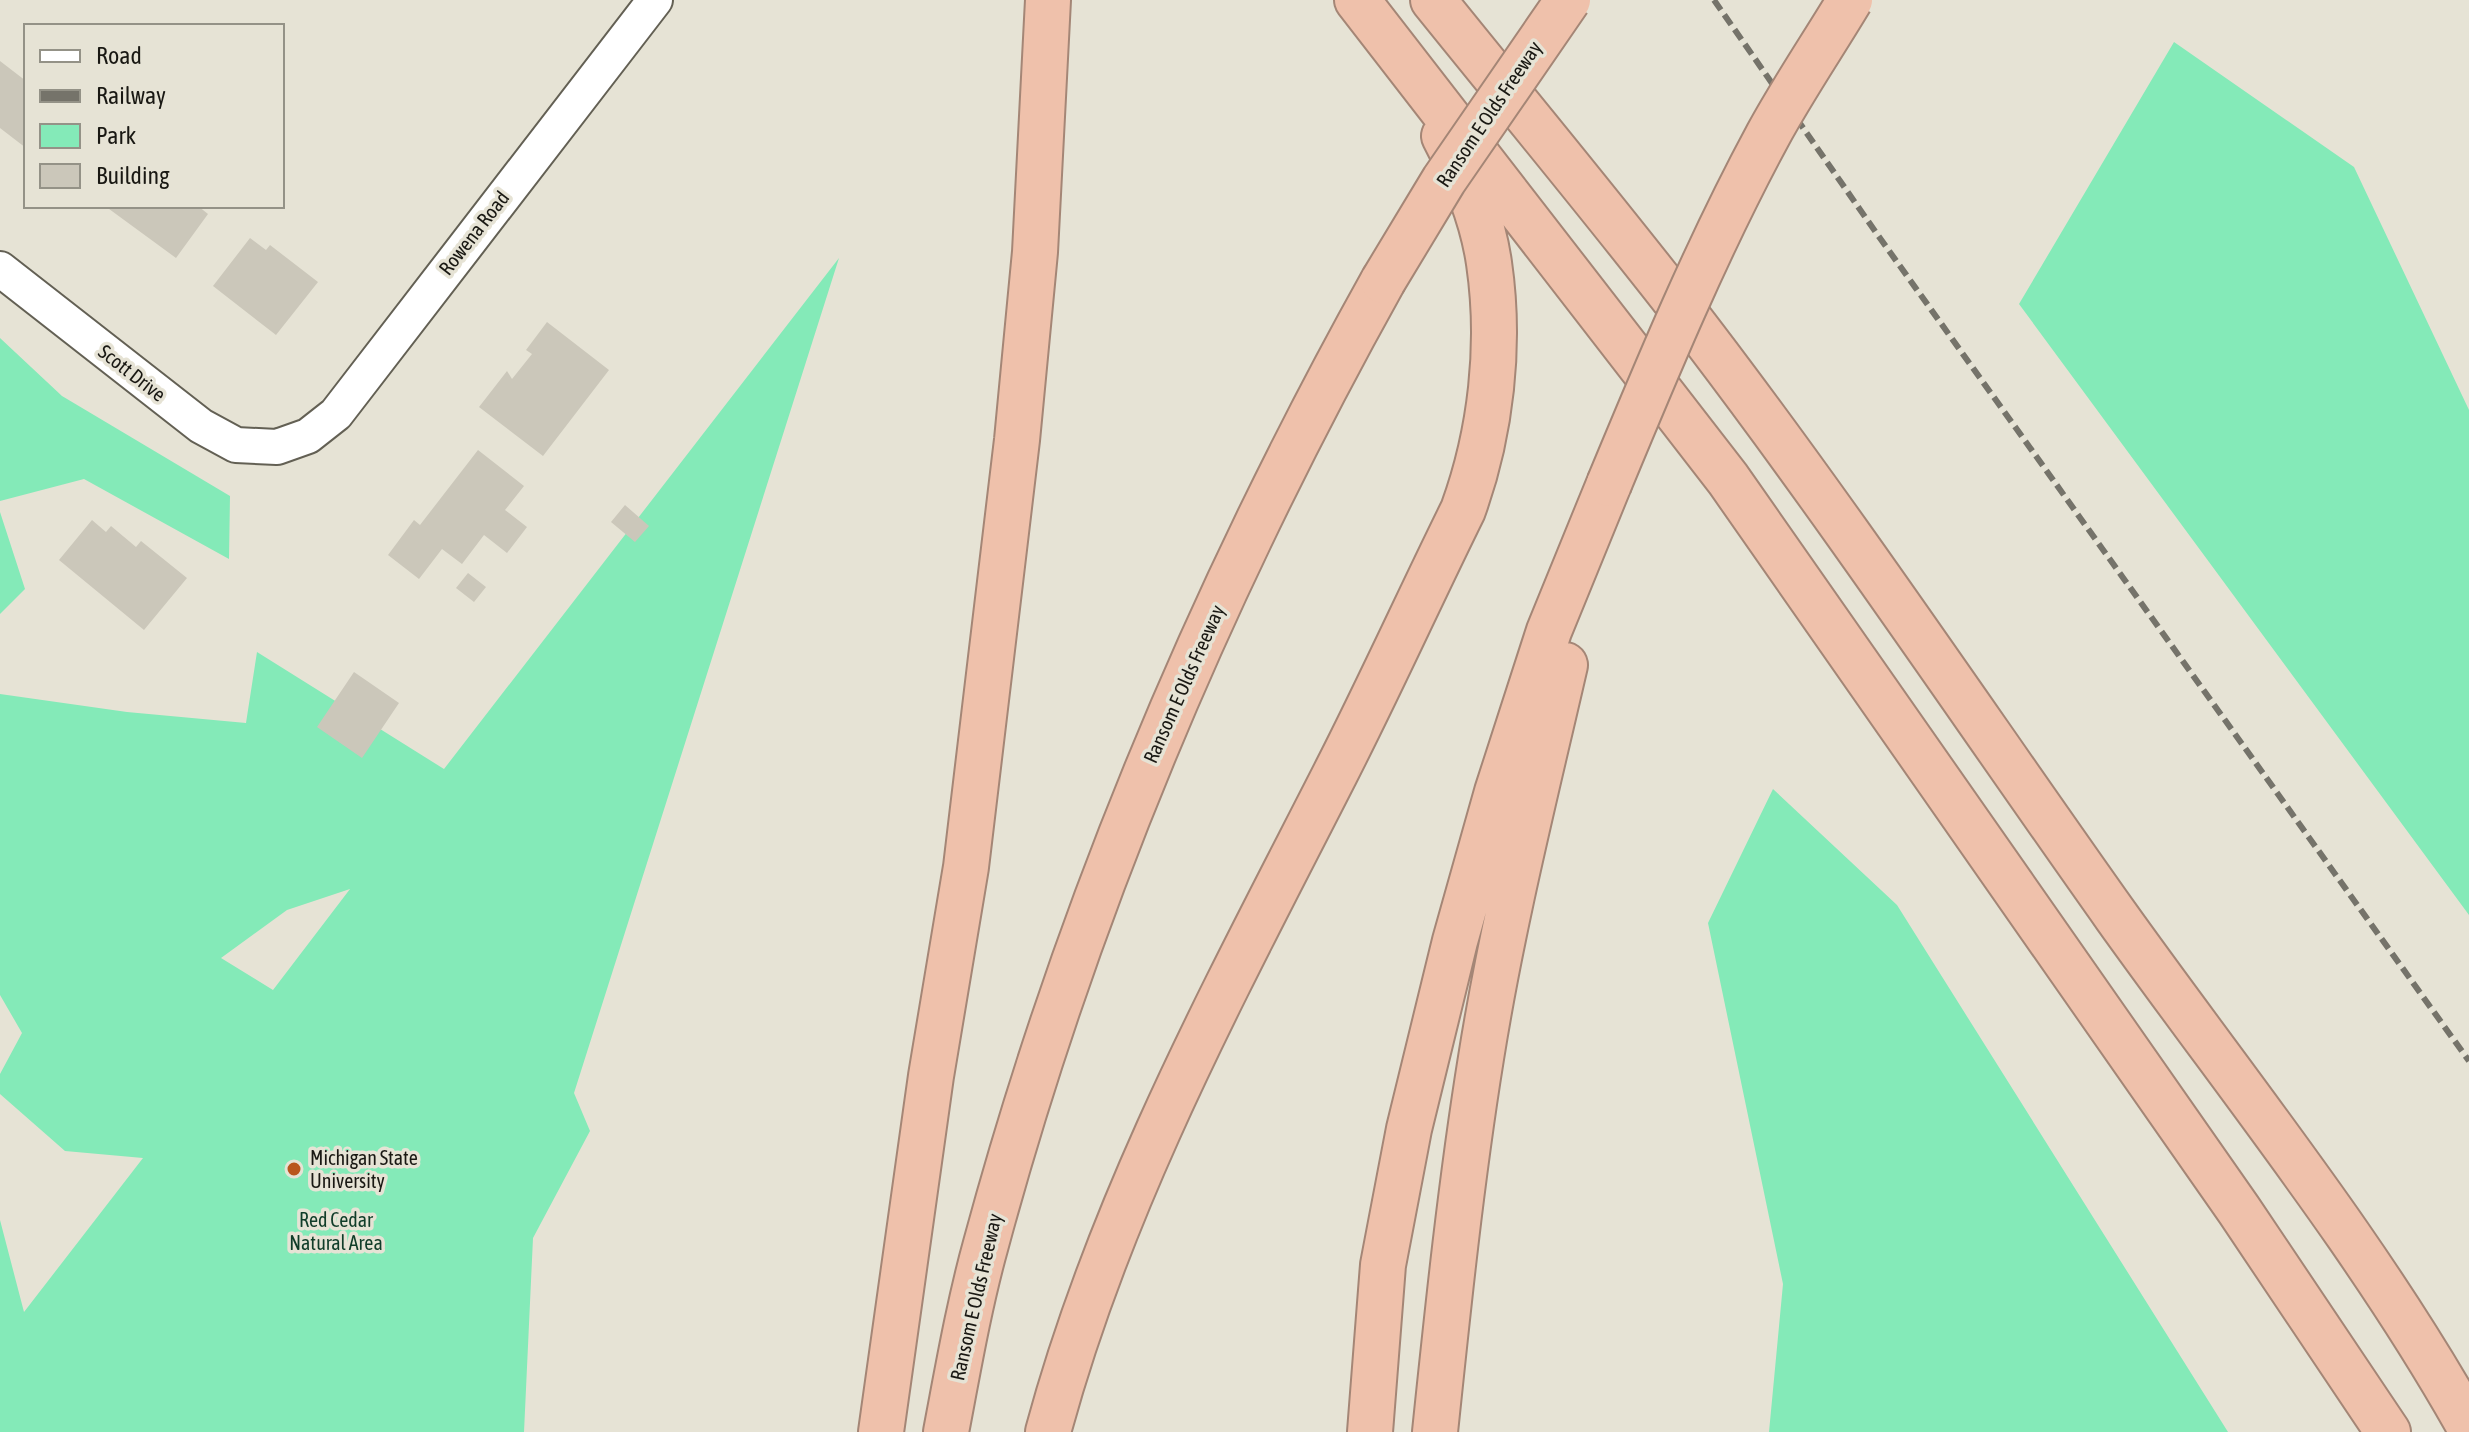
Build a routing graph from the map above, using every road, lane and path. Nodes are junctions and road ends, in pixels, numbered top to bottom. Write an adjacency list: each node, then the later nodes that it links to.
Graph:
1 (655, 0): 9 (street, Rowena Road)
2 (1048, 0): 12 (highway)
3 (1357, 0): 7 (highway)
4 (1433, 0): 11 (highway)
5 (1568, 0): 13 (highway, Ransom E Olds Freeway, bridge)
6 (1850, 0): 10 (highway, bridge)
7 (1397, 50): 14 (highway); 17 (highway)
8 (0, 269): 9 (street, Scott Drive)
9 (277, 447)
10 (1609, 484): 15 (highway); 16 (highway)
11 (2469, 1426)
12 (881, 1432)
13 (946, 1432)
14 (1048, 1432)
15 (1370, 1432)
16 (1435, 1432)
17 (2388, 1432)

